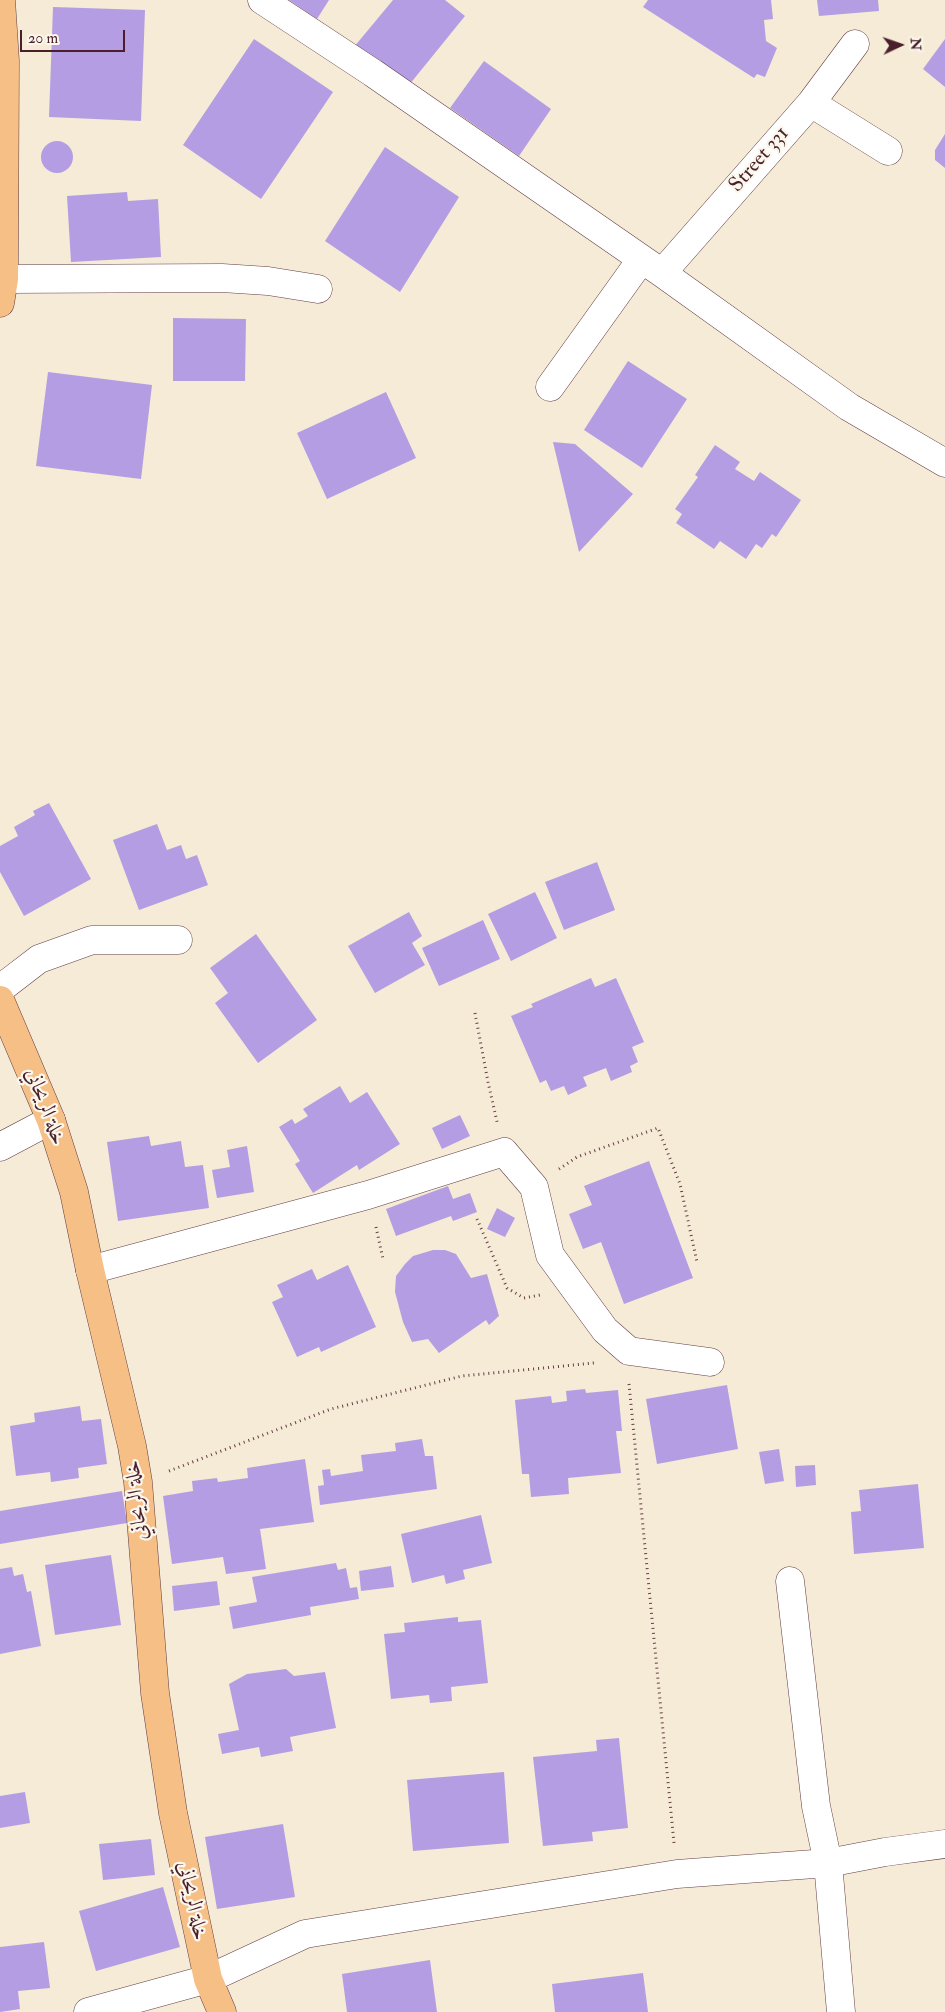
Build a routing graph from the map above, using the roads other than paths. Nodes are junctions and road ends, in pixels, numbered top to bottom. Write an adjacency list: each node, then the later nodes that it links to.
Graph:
1 (1, 0): 6 (main road)
2 (262, 0): 7 (street)
3 (854, 44): 4 (street, Street 331)
4 (811, 103): 5 (street); 7 (street, Street 331)
5 (888, 151)
6 (2, 216): 9 (main road)
7 (652, 267): 10 (street, Street 331); 11 (street)
8 (318, 289): 9 (street)
9 (2, 291)
10 (550, 386)
11 (945, 463)
12 (178, 940): 13 (street)
13 (0, 989)
14 (0, 1000): 15 (main road, خلة الريحاني)
15 (51, 1120): 16 (street); 17 (main road, خلة الريحاني)
16 (0, 1147)
17 (90, 1270): 18 (street); 22 (main road, خلة الريحاني)
18 (710, 1362)
19 (790, 1582): 21 (street)
20 (945, 1844): 21 (street)
21 (828, 1864): 22 (street); 25 (street)
22 (208, 1979): 23 (street); 24 (main road, خلة الريحاني)
23 (88, 2012)
24 (222, 2012)
25 (841, 2012)

